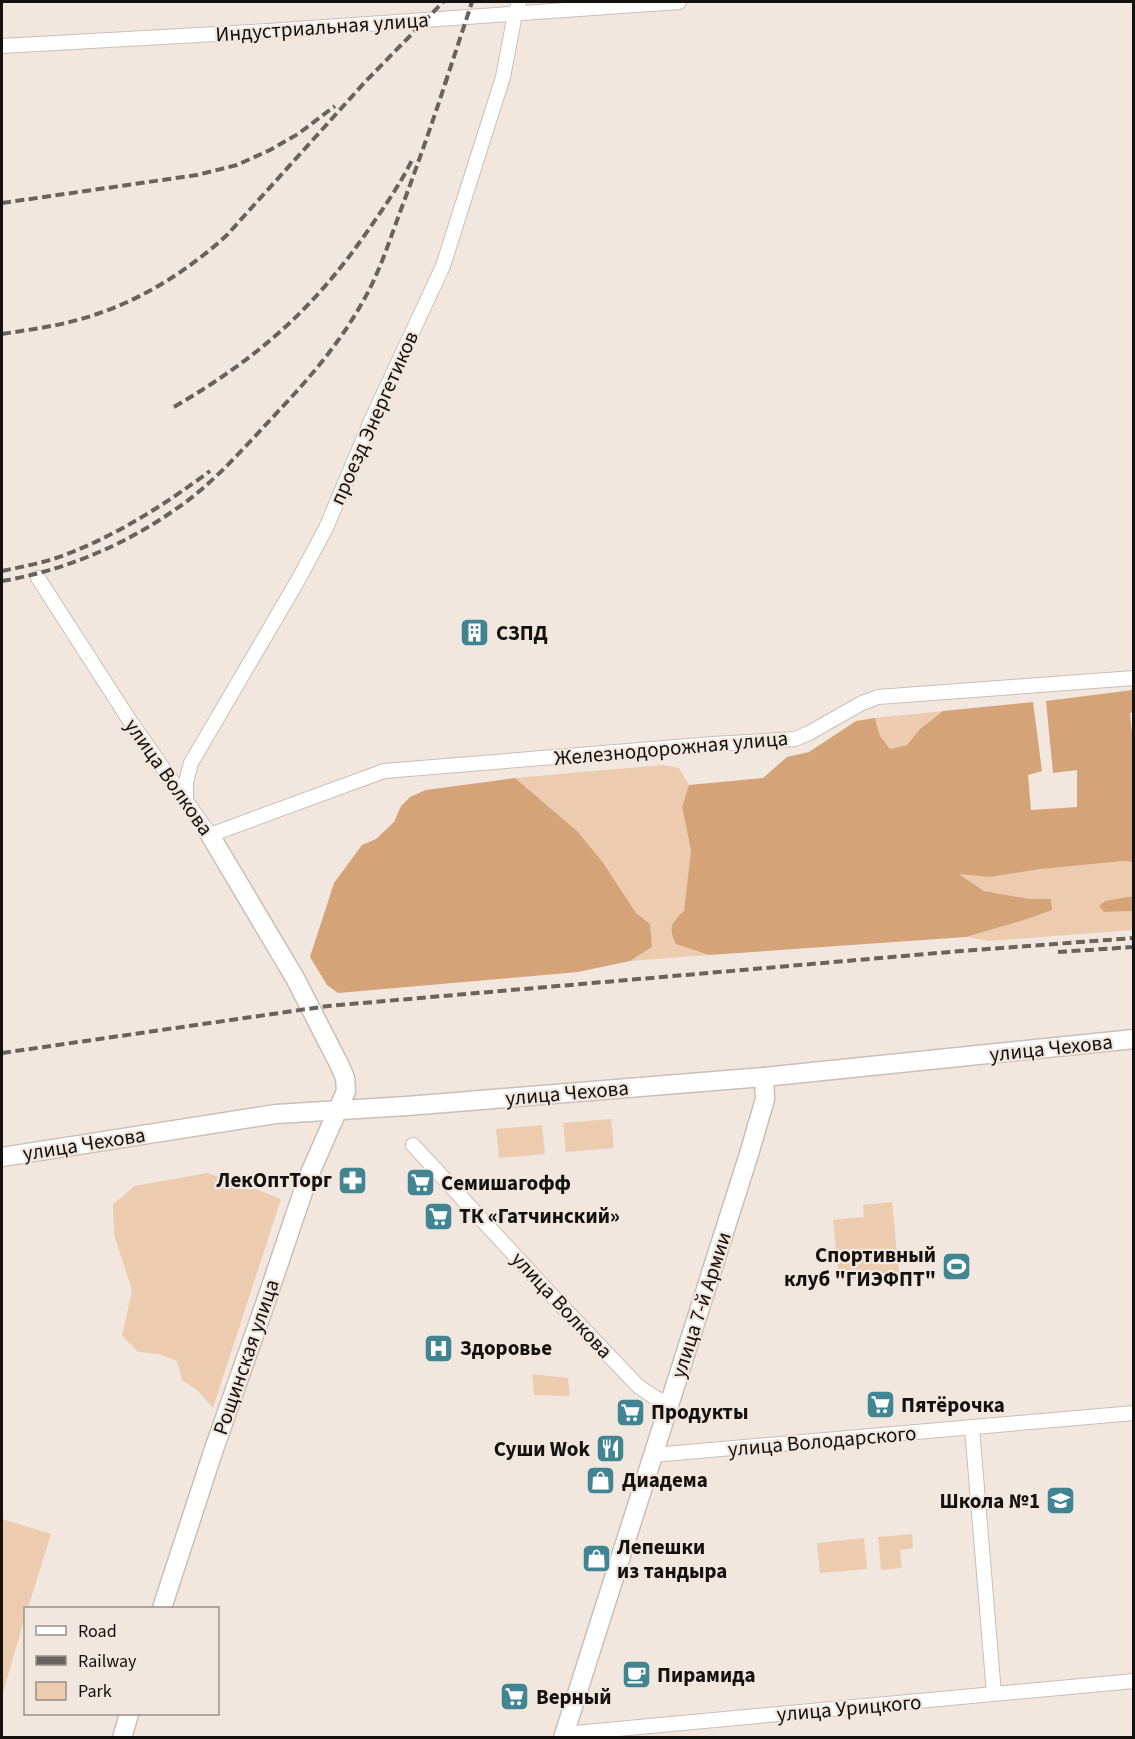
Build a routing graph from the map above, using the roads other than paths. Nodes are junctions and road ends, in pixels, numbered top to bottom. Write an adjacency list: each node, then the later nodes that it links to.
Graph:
1 (679, 2): 2 (street, Индустриальная улица)
2 (517, 8): 3 (street, Индустриальная улица); 6 (street, проезд Энергетиков)
3 (2, 46)
4 (38, 578): 6 (street, улица Волкова)
5 (1134, 678): 7 (street, Железнодорожная улица)
6 (186, 800): 7 (street, улица Волкова)
7 (210, 835): 10 (street, улица Волкова)
8 (1134, 1039): 9 (street, улица Чехова)
9 (764, 1077): 10 (street, улица Чехова); 13 (street, улица 7-й Армии)
10 (338, 1109): 12 (street, улица Чехова); 17 (street, Рощинская улица)
11 (413, 1145): 13 (street, улица Волкова)
12 (2, 1157)
13 (669, 1404): 16 (street, улица 7-й Армии)
14 (1134, 1413): 15 (street, улица Володарского)
15 (972, 1428): 16 (street, улица Володарского); 19 (street)
16 (653, 1455): 21 (street, улица 7-й Армии)
17 (162, 1607)
18 (1134, 1681): 19 (street, улица Урицкого)
19 (994, 1694): 21 (street, улица Урицкого)
20 (128, 1715): 22 (street)
21 (563, 1736)
22 (122, 1737)

